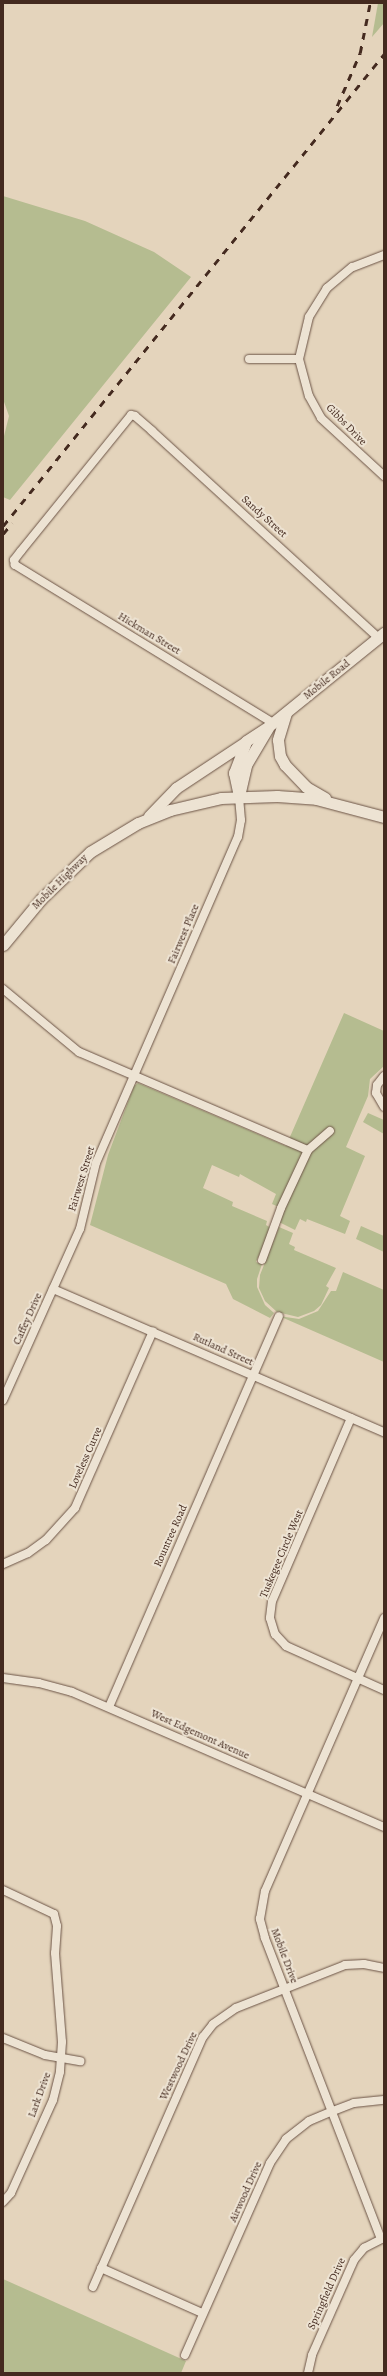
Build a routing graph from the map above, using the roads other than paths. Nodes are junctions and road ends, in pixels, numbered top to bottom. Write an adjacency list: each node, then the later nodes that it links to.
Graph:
1 (384, 255): 3 (street, Gibbs Drive)
2 (249, 359): 3 (street)
3 (299, 359): 4 (street, Gibbs Drive)
4 (384, 476)
5 (14, 563): 6 (street, Sandy Street); 8 (street, Hickman Street)
6 (381, 635): 7 (main road, Mobile Road)
7 (286, 713): 8 (main road, Mobile Road); 11 (main road)
8 (271, 724): 9 (main road, Mobile Road); 10 (main road, Mobile Road)
9 (246, 741): 10 (main road); 13 (main road, Mobile Road)
10 (239, 796): 11 (main road); 13 (main road); 16 (street, Fairwest Place)
11 (333, 803): 12 (main road)
12 (384, 817)
13 (147, 818): 14 (main road, Mobile Highway)
14 (3, 945)
15 (3, 989): 16 (street)
16 (134, 1076): 20 (street); 22 (street, Fairwest Street)
17 (384, 1076): 18 (street)
18 (384, 1107)
19 (330, 1131): 20 (street)
20 (308, 1150): 21 (street)
21 (262, 1260)
22 (53, 1289): 24 (street, Rutland Street); 26 (street, Caffey Drive)
23 (279, 1316): 25 (street, Rountree Road)
24 (153, 1331): 25 (street, Rutland Street); 29 (street, Loveless Curve)
25 (253, 1375): 27 (street, Rutland Street); 34 (street, Rountree Road)
26 (3, 1400)
27 (351, 1418): 28 (street, Rutland Street); 32 (street, Tuskegee Circle West)
28 (384, 1432)
29 (3, 1564)
30 (384, 1618): 32 (street, Mobile Drive)
31 (3, 1678): 34 (street, West Edgemont Avenue)
32 (358, 1678): 33 (street, Tuskegee Circle West); 35 (street, Mobile Drive)
33 (384, 1690)
34 (109, 1707): 35 (street, West Edgemont Avenue)
35 (308, 1794): 36 (street, West Edgemont Avenue); 39 (street, Mobile Drive)
36 (384, 1827)
37 (3, 1890): 41 (street, Lark Drive)
38 (384, 1968): 39 (street, Westwood Drive)
39 (285, 1988): 44 (street, Mobile Drive); 47 (street, Westwood Drive)
40 (3, 2038): 41 (street)
41 (61, 2058): 42 (street); 45 (street, Lark Drive)
42 (80, 2061)
43 (384, 2100): 44 (street, Airwood Drive)
44 (333, 2111): 46 (street, Mobile Drive); 49 (street, Airwood Drive)
45 (3, 2202)
46 (382, 2238): 51 (street, Springfield Drive)
47 (101, 2268): 48 (street, Westwood Drive); 49 (street)
48 (93, 2287)
49 (202, 2313): 50 (street, Airwood Drive)
50 (185, 2354)
51 (308, 2373)

